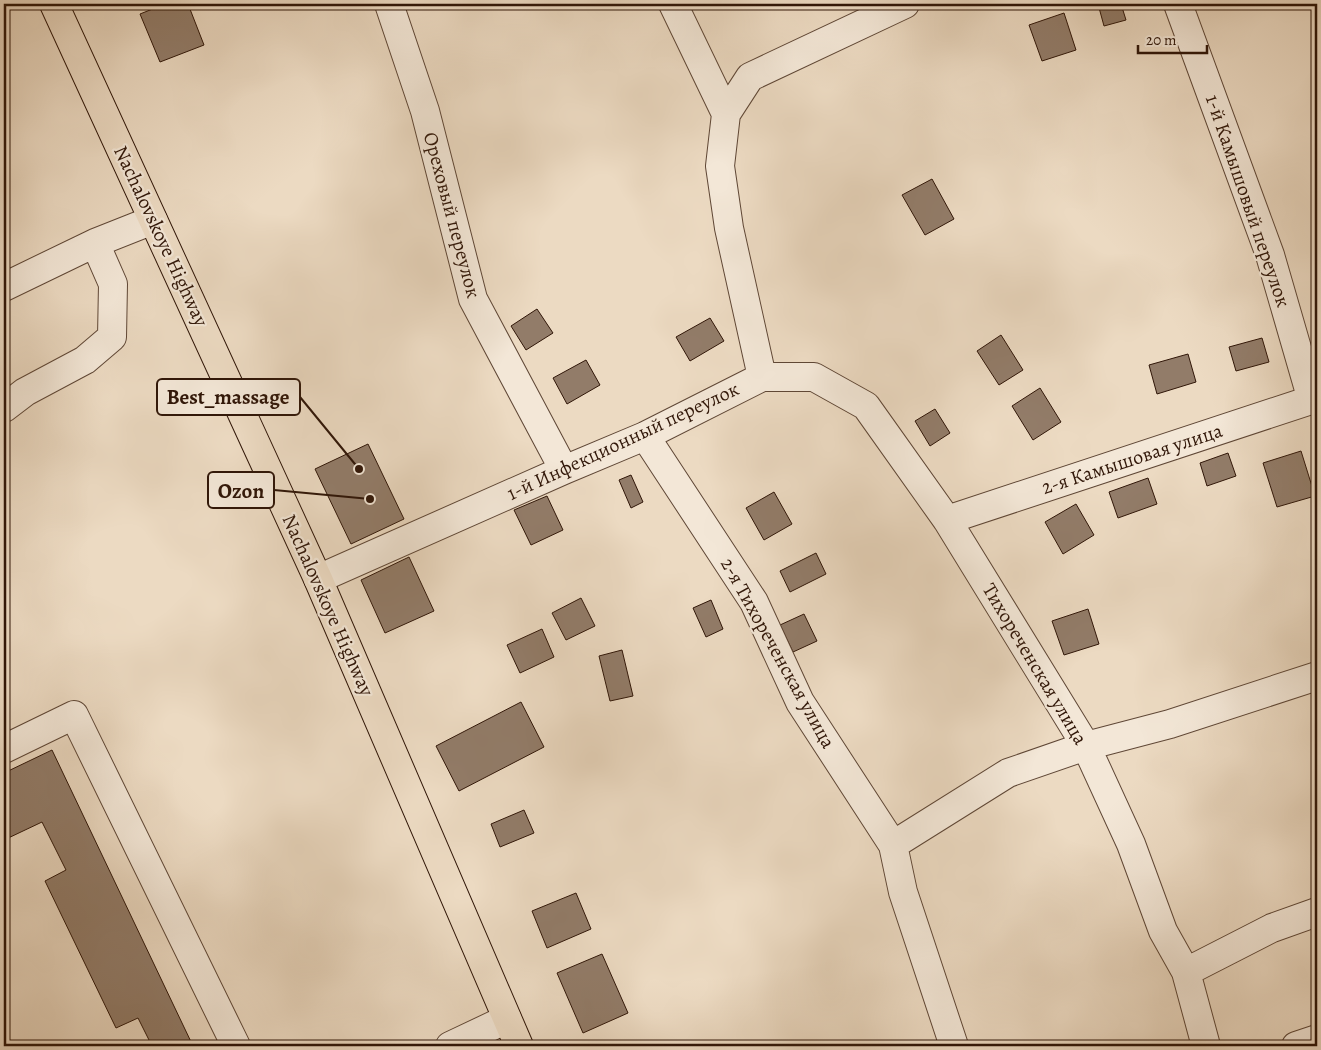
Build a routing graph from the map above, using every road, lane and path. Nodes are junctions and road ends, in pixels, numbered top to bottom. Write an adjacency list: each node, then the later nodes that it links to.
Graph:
1 (54, 4): 7 (main road, Nachalovskoye Highway)
2 (389, 4): 14 (street, Ореховый переулок)
3 (673, 4): 6 (street)
4 (905, 4): 6 (street, 1-й Инфекционный переулок)
5 (1178, 4): 11 (street, 1-й Камышовый переулок)
6 (726, 114): 10 (street, 1-й Инфекционный переулок)
7 (153, 220): 8 (street); 16 (main road, Nachalovskoye Highway)
8 (95, 243): 9 (street); 12 (street)
9 (4, 287)
10 (762, 377): 13 (street, 1-й Инфекционный переулок); 15 (street, Тихореченская улица)
11 (1315, 399): 15 (street, 2-я Камышовая улица)
12 (4, 408)
13 (645, 436): 14 (street, 1-й Инфекционный переулок); 20 (street, 2-я Тихореченская улица)
14 (564, 470): 16 (street, 1-й Инфекционный переулок)
15 (948, 520): 18 (street, Тихореченская улица)
16 (318, 579): 23 (main road, Nachalovskoye Highway)
17 (1317, 676): 18 (street)
18 (1086, 746): 20 (street); 22 (street, Тихореченская улица)
19 (4, 750): 26 (street)
20 (893, 844): 28 (street, 2-я Тихореченская улица)
21 (1317, 912): 22 (street)
22 (1186, 972): 29 (street, Тихореченская улица)
23 (507, 1019): 25 (street); 27 (main road, Nachalovskoye Highway)
24 (1317, 1039): 30 (street)
25 (461, 1043)
26 (236, 1046)
27 (519, 1046)
28 (954, 1046)
29 (1206, 1046)
30 (1296, 1046)

